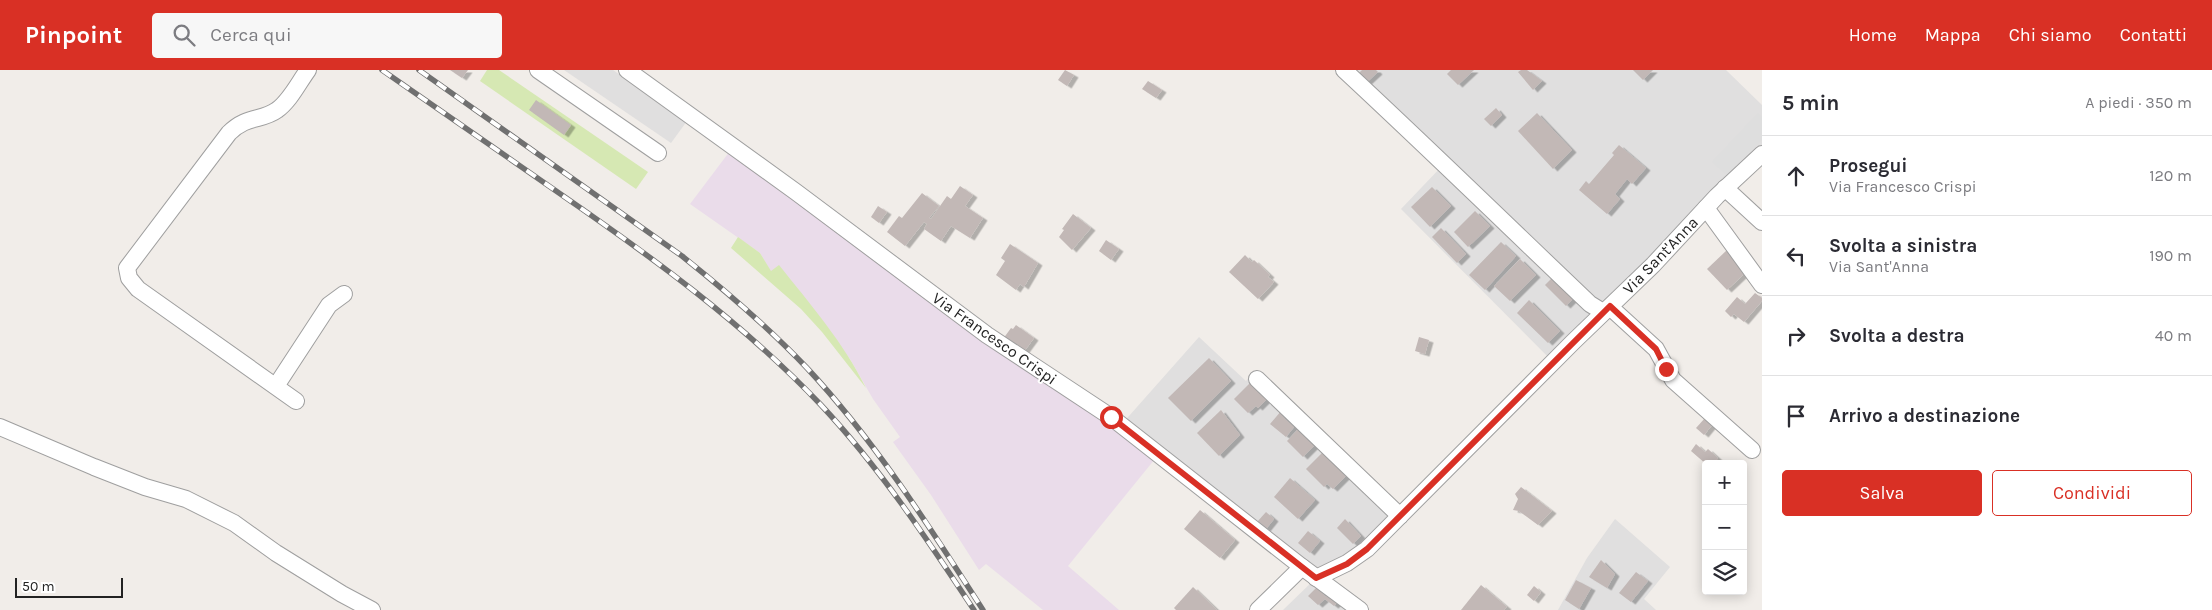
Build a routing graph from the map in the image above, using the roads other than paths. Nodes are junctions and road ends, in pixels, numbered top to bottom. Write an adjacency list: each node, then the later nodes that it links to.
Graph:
1 (308, 70): 14 (street)
2 (538, 70): 5 (street)
3 (626, 70): 19 (street, Via Francesco Crispi)
4 (1344, 70): 12 (street)
5 (658, 153)
6 (1762, 154): 7 (street, Via Sant'Anna)
7 (1725, 188): 8 (street, Via Sant'Anna); 9 (street)
8 (1706, 208): 10 (street); 12 (street, Via Sant'Anna)
9 (1762, 222)
10 (1762, 285)
11 (344, 294): 14 (street)
12 (1606, 310): 17 (street); 18 (street, Via Sant'Anna)
13 (1257, 379): 18 (street)
14 (276, 386): 15 (street)
15 (296, 401)
16 (0, 427): 21 (street)
17 (1752, 450)
18 (1400, 516): 20 (street, Via Sant'Anna)
19 (1302, 567): 20 (street, Via Francesco Crispi); 22 (street)
20 (1316, 578): 23 (street, Via Francesco Crispi)
21 (372, 610)
22 (1258, 610)
23 (1360, 610)

